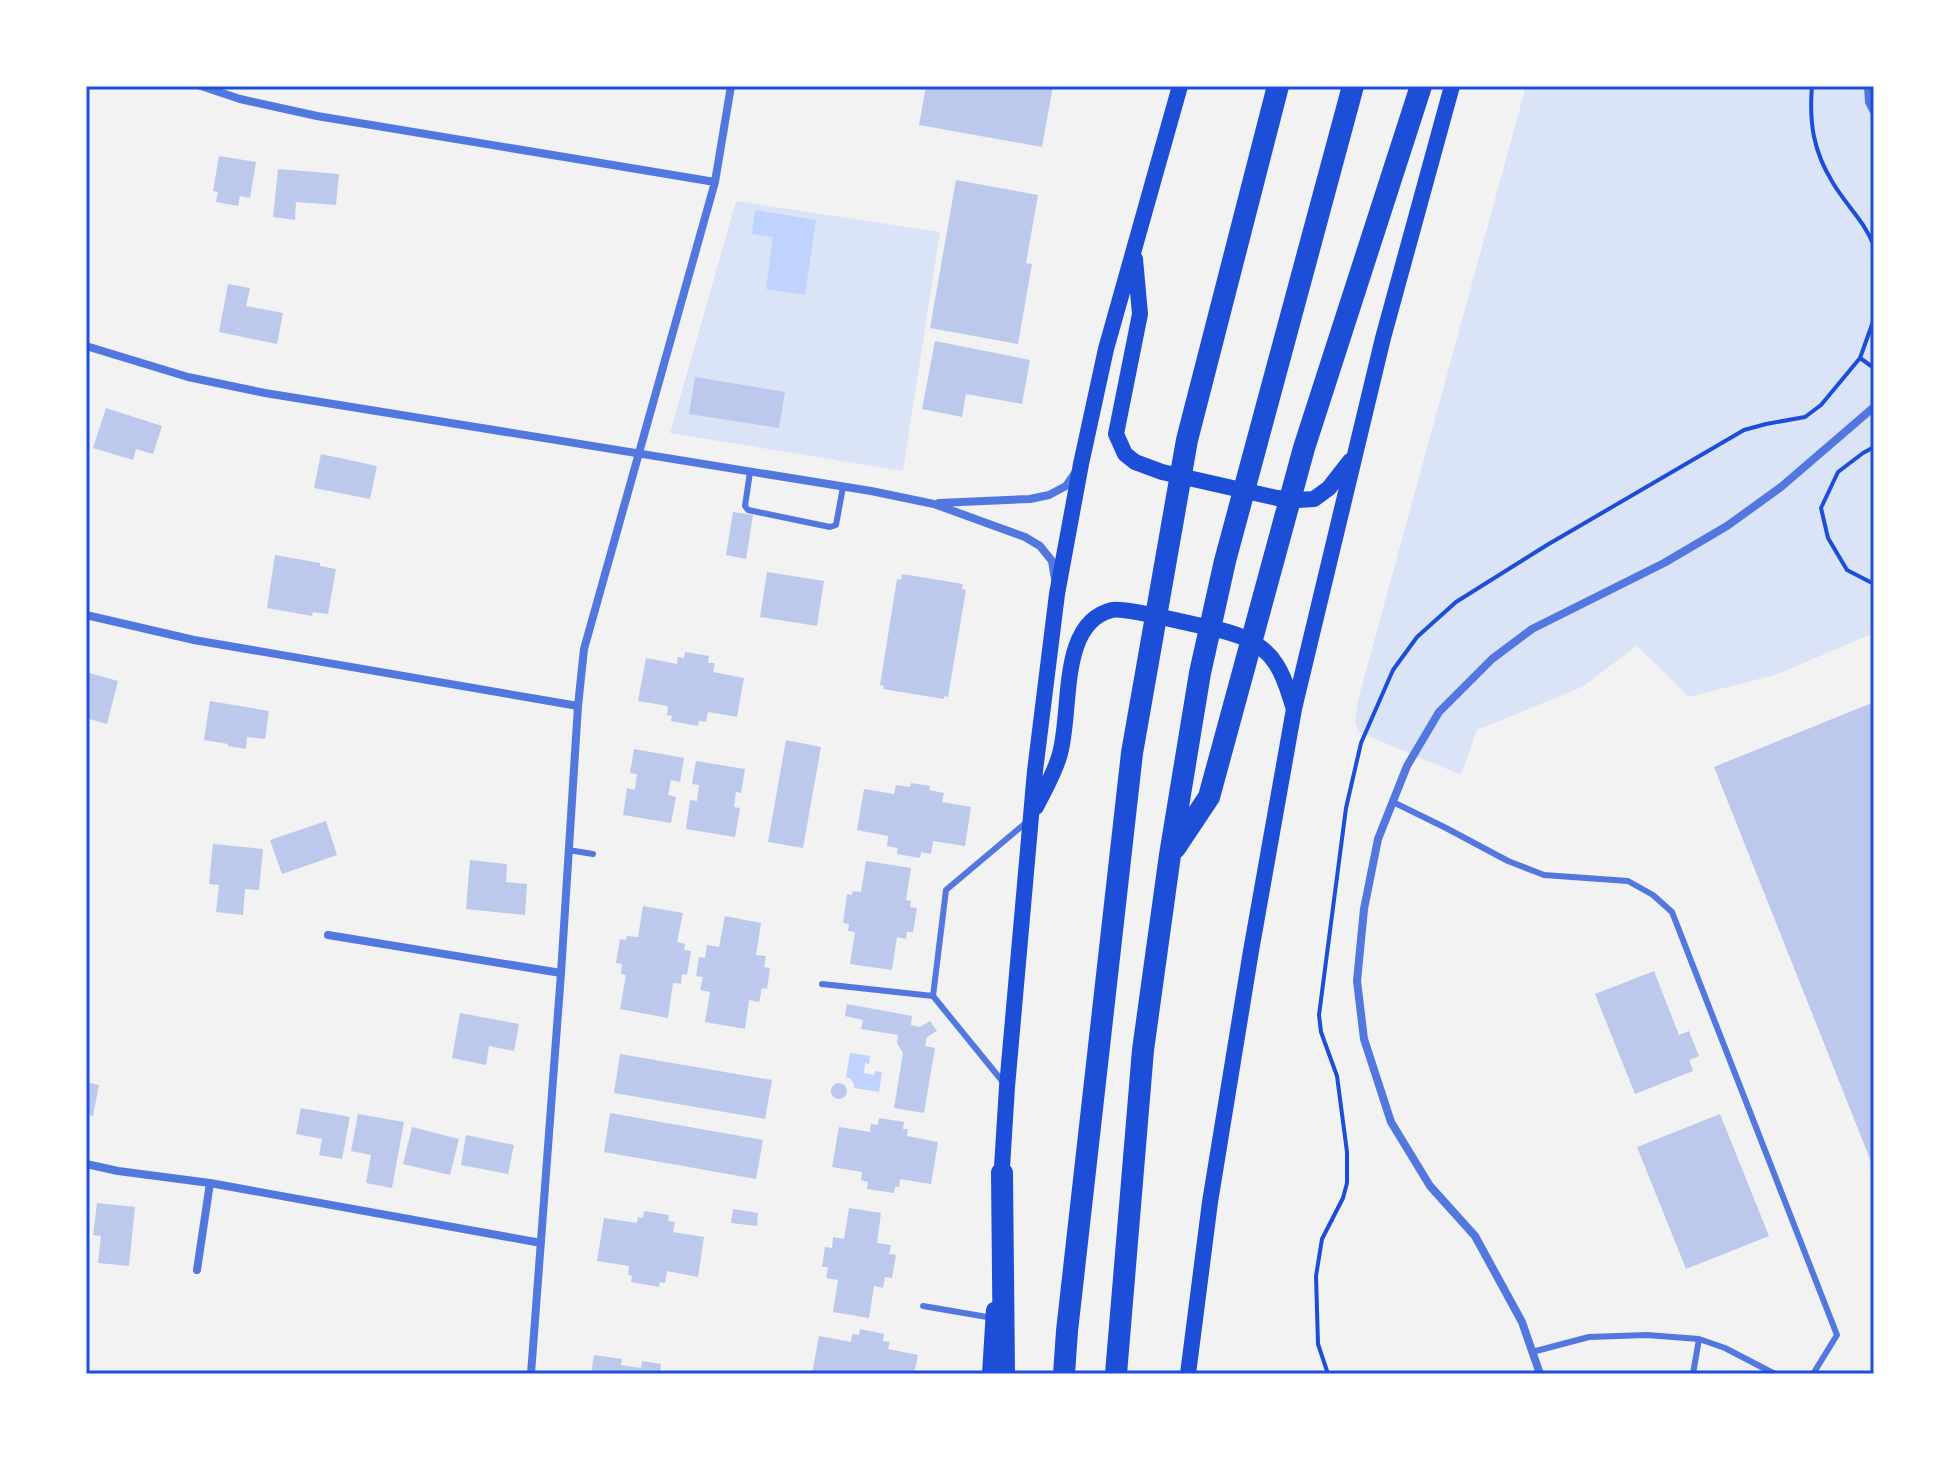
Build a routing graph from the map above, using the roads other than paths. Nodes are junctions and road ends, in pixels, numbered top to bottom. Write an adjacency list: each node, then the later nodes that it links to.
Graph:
1 (201, 86): 10 (street)
2 (731, 86): 10 (street)
3 (1180, 86): 11 (main road)
4 (1278, 86): 46 (highway)
5 (1353, 86): 28 (highway)
6 (1421, 86): 28 (highway)
7 (1452, 86): 15 (main road)
8 (1868, 86): 9 (street)
9 (1874, 112)
10 (715, 182): 14 (street)
11 (1134, 250): 15 (main road); 16 (main road)
12 (86, 346): 14 (street)
13 (1874, 407): 24 (street)
14 (639, 454): 17 (street); 22 (street)
15 (1354, 457): 23 (main road)
16 (1081, 464): 19 (street); 20 (main road)
17 (750, 472): 18 (street); 18 (lane)
18 (843, 487): 19 (street)
19 (934, 504): 20 (street)
20 (1057, 594): 25 (main road)
21 (86, 615): 22 (street)
22 (578, 706): 26 (street)
23 (1294, 709): 25 (main road); 48 (main road)
24 (1393, 802): 42 (street); 52 (lane)
25 (1030, 819): 32 (lane); 33 (main road)
26 (568, 850): 27 (lane); 30 (street)
27 (593, 854)
28 (1170, 855): 47 (highway)
29 (328, 935): 30 (street)
30 (561, 973): 37 (street)
31 (822, 984): 32 (lane)
32 (933, 996): 33 (lane)
33 (1007, 1087): 35 (main road)
34 (86, 1164): 36 (street)
35 (1002, 1173): 40 (main road); 45 (highway)
36 (210, 1183): 37 (street); 38 (street)
37 (541, 1243): 43 (street)
38 (197, 1270)
39 (923, 1306): 40 (lane)
40 (993, 1318): 44 (main road)
41 (1699, 1339): 42 (lane); 50 (lane); 51 (lane)
42 (1532, 1352): 49 (street)
43 (531, 1374)
44 (990, 1374)
45 (1004, 1374)
46 (1064, 1374)
47 (1116, 1374)
48 (1188, 1374)
49 (1540, 1374)
50 (1693, 1374)
51 (1775, 1374)
52 (1813, 1374)

